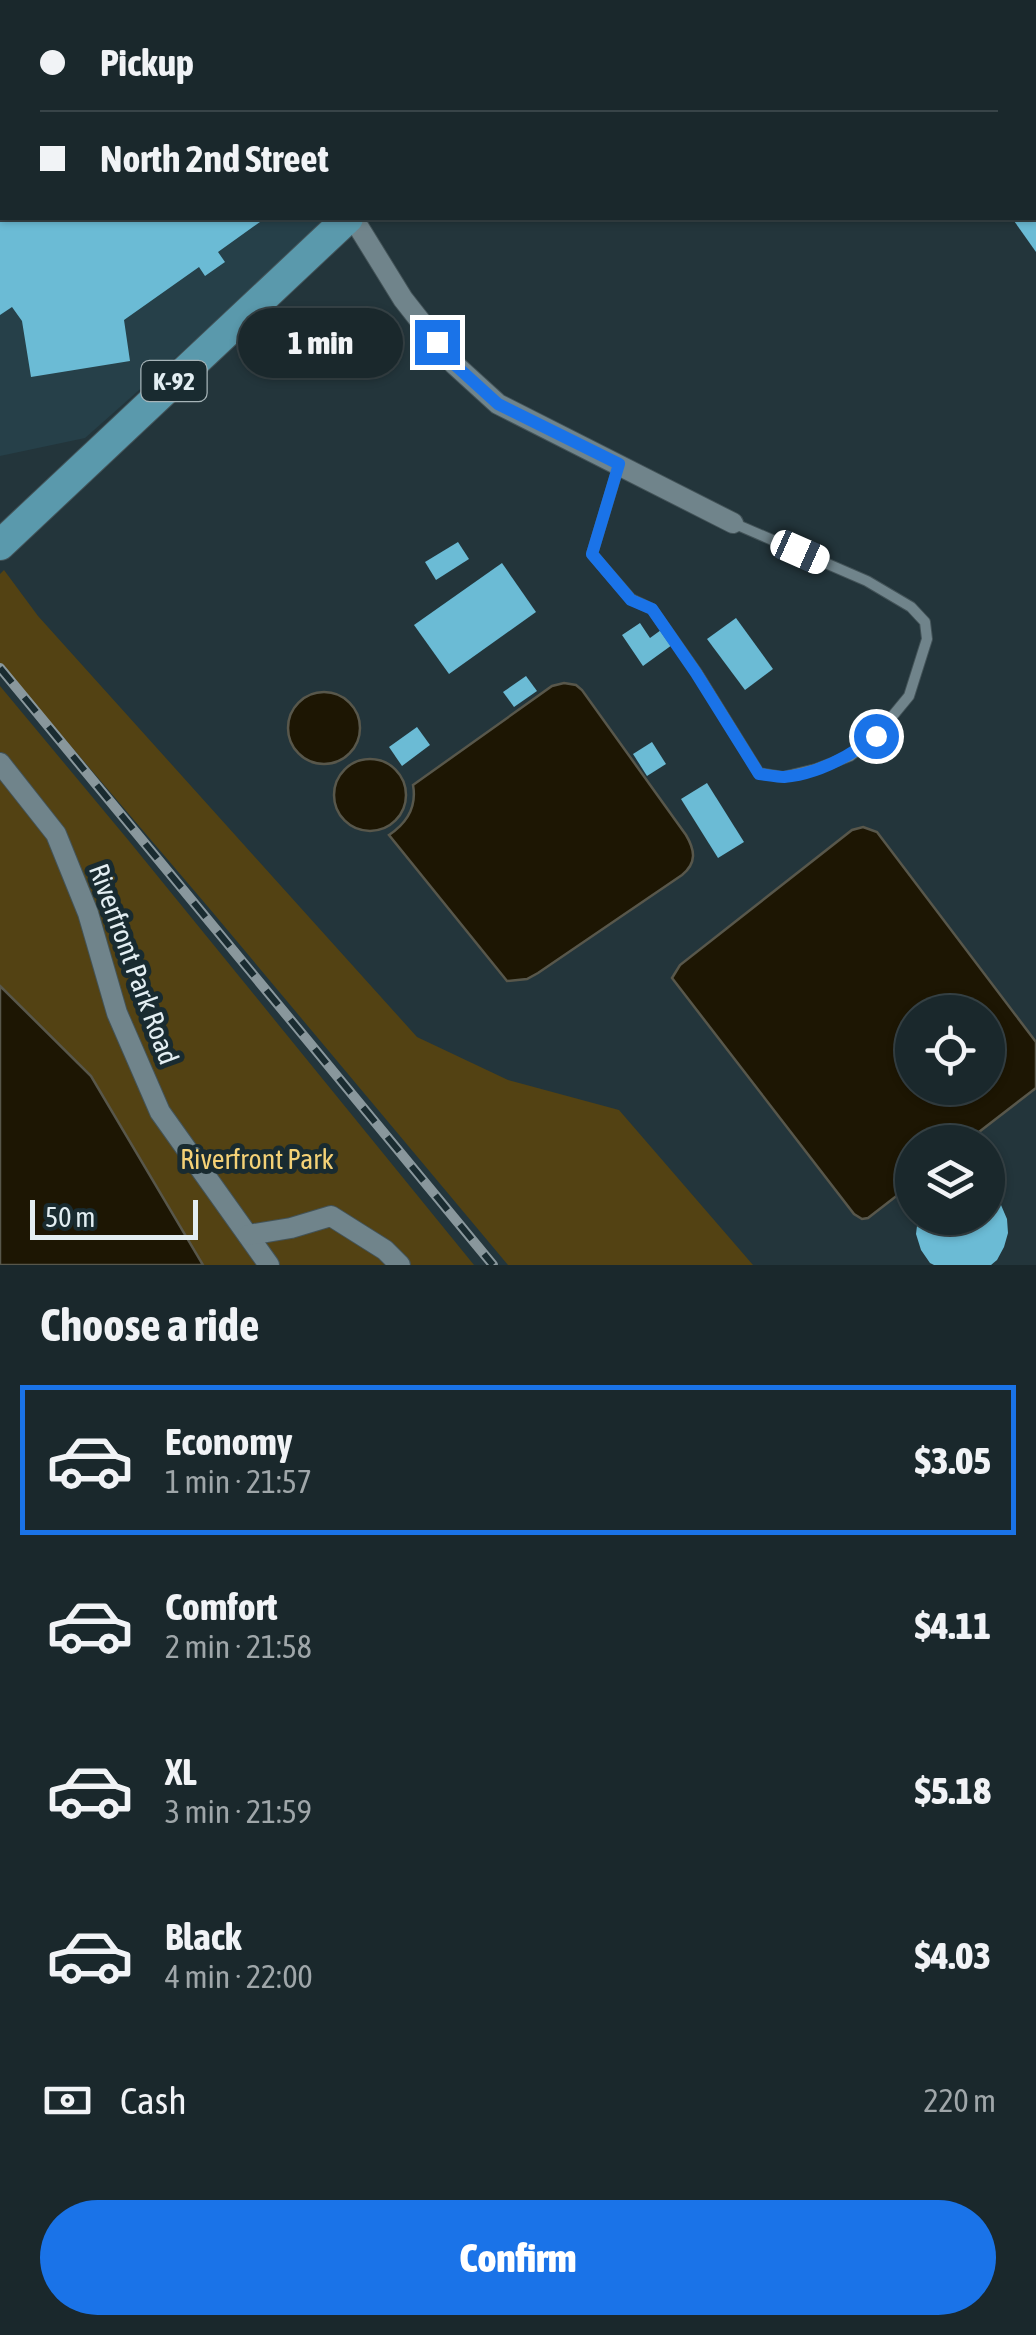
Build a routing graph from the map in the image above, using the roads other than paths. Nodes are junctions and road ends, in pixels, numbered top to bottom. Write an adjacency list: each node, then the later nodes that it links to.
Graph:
1 (348, 220): 5 (main road, K-92)
2 (351, 220): 3 (street)
3 (619, 464): 4 (street); 4 (lane)
4 (733, 523)
5 (0, 545)
6 (0, 763): 7 (street, Riverfront Park Road)
7 (248, 1235): 8 (street, Riverfront Park Road); 9 (street)
8 (270, 1265)
9 (400, 1265)

